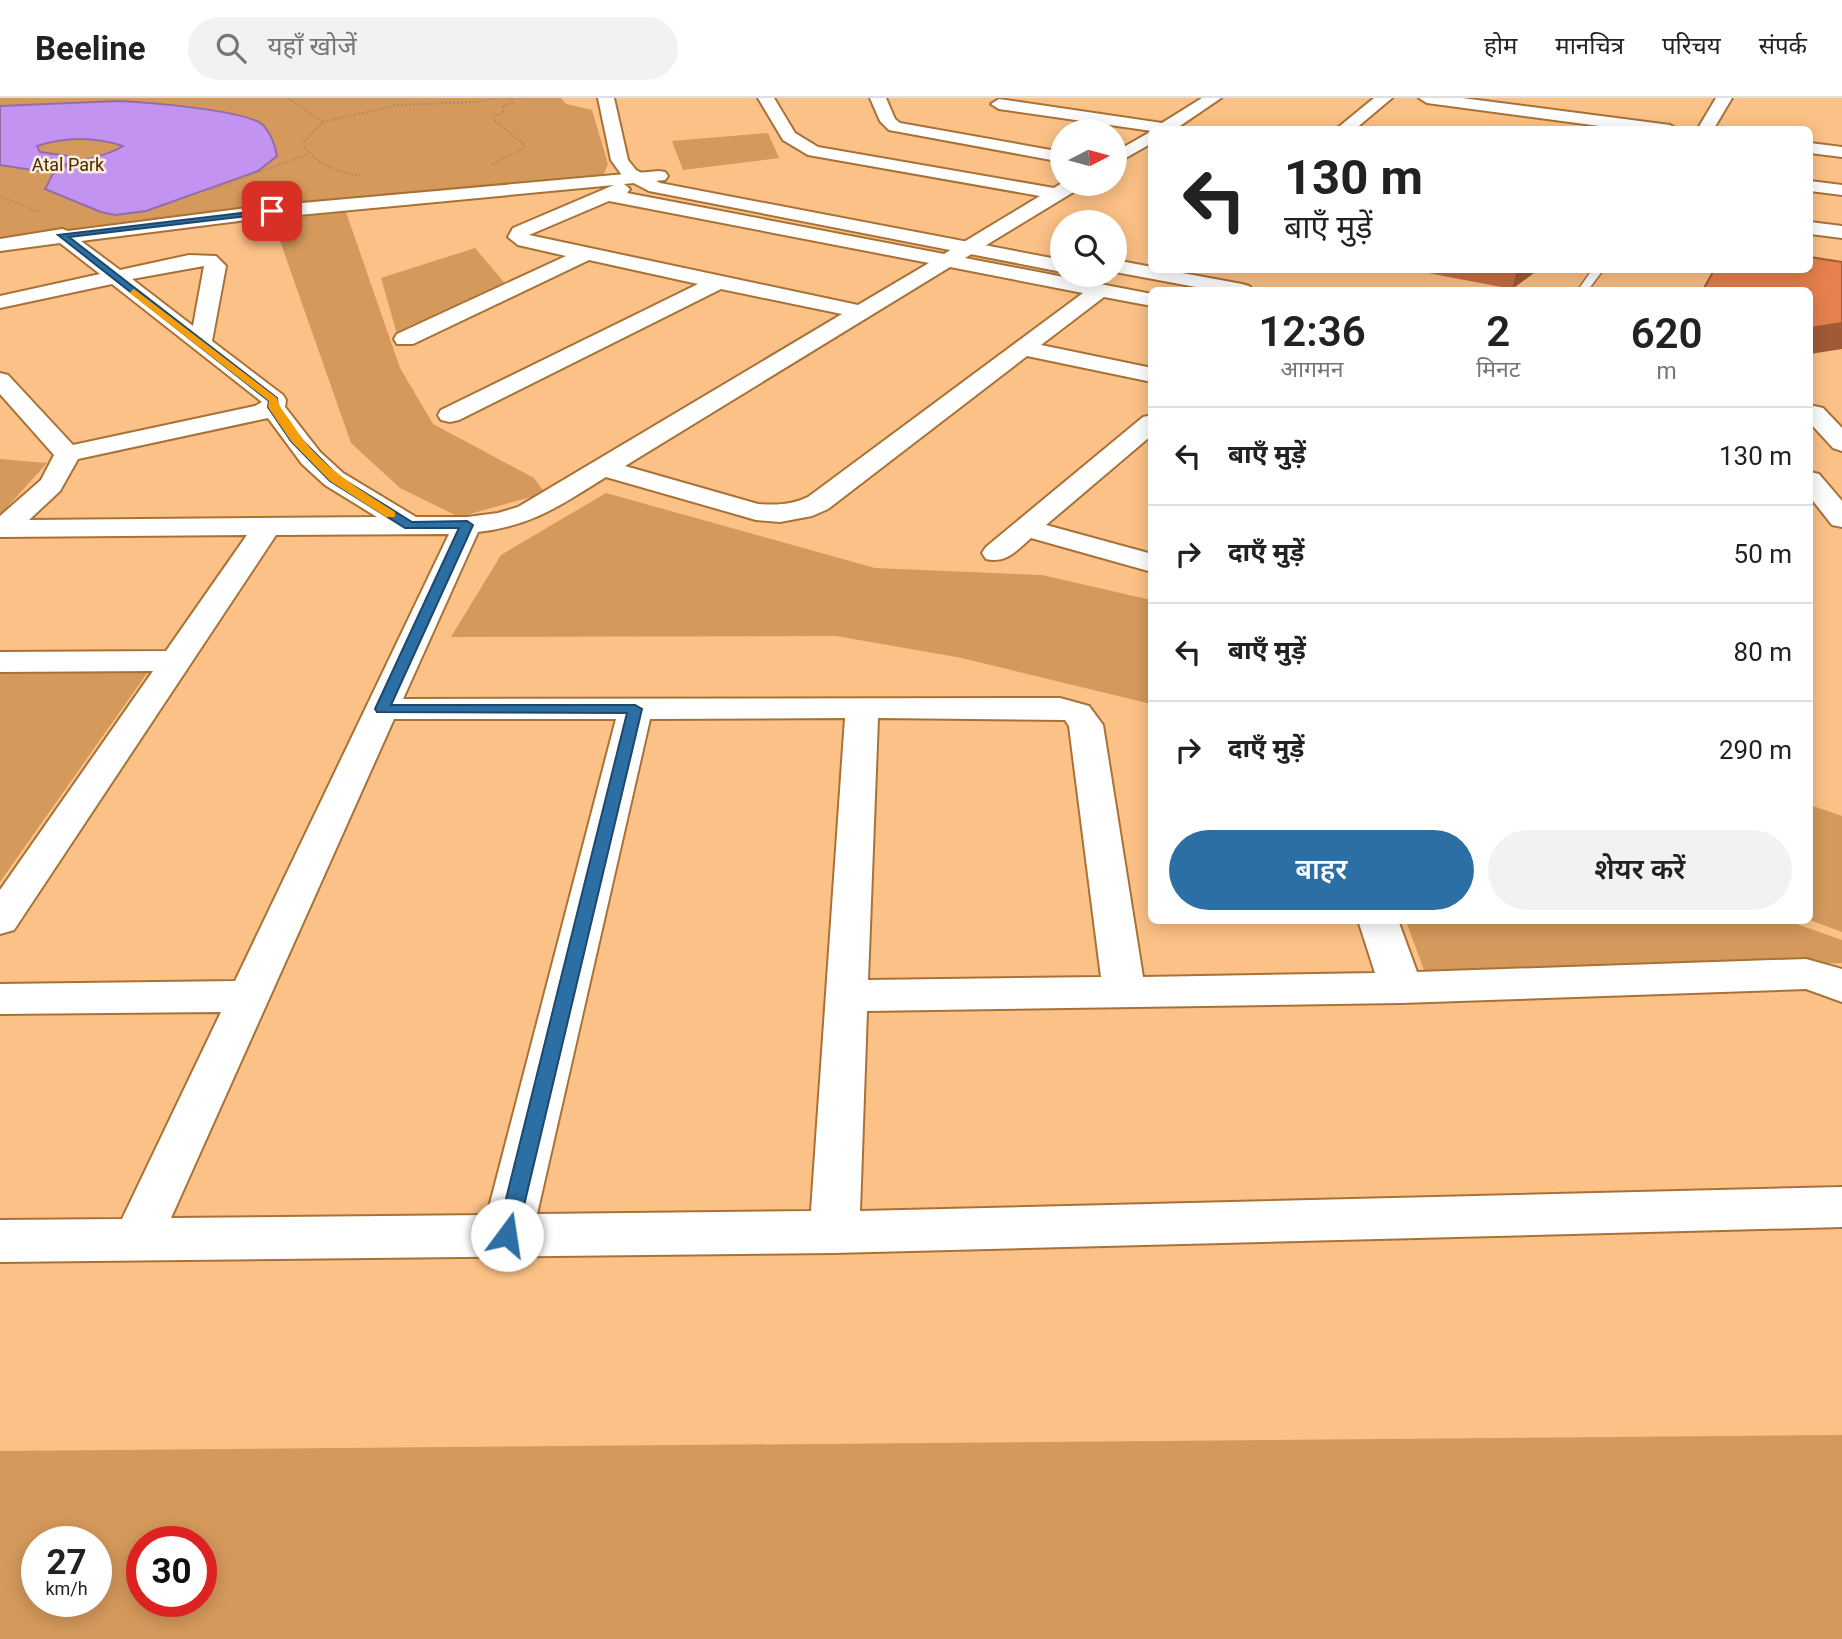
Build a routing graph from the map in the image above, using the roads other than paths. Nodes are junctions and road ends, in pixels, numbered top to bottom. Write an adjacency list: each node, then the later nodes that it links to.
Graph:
1 (606, 98): 29 (street)
2 (766, 98): 20 (street)
3 (878, 98): 18 (street)
4 (1073, 98): 11 (street)
5 (1213, 98): 13 (street)
6 (1384, 98): 14 (street)
7 (1427, 98): 10 (street)
8 (1718, 99): 16 (street)
9 (999, 104): 11 (street)
10 (1514, 109): 12 (street); 15 (street)
11 (1046, 111): 17 (street)
12 (1500, 123)
13 (1167, 126)
14 (1348, 126)
15 (1640, 126)
16 (1707, 126)
17 (1148, 129)
18 (878, 133): 24 (street); 25 (street)
19 (822, 134): 20 (street)
20 (785, 136): 24 (street)
21 (1148, 140): 26 (street)
22 (1813, 148): 23 (street)
23 (1842, 152)
24 (830, 154): 31 (street)
25 (1050, 155)
26 (1127, 157)
27 (647, 158): 28 (street)
28 (659, 176): 29 (street); 39 (street)
29 (636, 178): 33 (street); 37 (street); 39 (street)
30 (1813, 186): 32 (street)
31 (1050, 187)
32 (1842, 190)
33 (608, 195): 39 (street); 40 (street)
34 (1053, 196): 39 (street)
35 (1813, 228): 36 (street)
36 (1842, 232)
37 (62, 235): 38 (street); 45 (street)
38 (0, 245)
39 (964, 250): 41 (street); 42 (street); 43 (street); 54 (street)
40 (586, 254): 47 (street); 55 (street)
41 (1050, 255)
42 (1050, 264)
43 (1050, 264)
44 (1127, 277): 51 (street)
45 (116, 278): 53 (street); 56 (street); 56 (street)
46 (1127, 278): 50 (street)
47 (718, 282): 54 (street); 62 (street)
48 (1127, 284): 52 (street)
49 (1098, 287): 57 (street)
50 (1175, 287)
51 (1216, 287)
52 (1148, 297)
53 (0, 302)
54 (862, 312): 66 (street)
55 (405, 339)
56 (200, 343): 60 (street)
57 (1023, 348): 58 (street); 66 (street)
58 (1148, 374)
59 (0, 380): 65 (street)
60 (273, 407): 65 (street); 69 (street)
61 (1827, 409): 64 (street)
62 (450, 415)
63 (1148, 425): 72 (street)
64 (1842, 443)
65 (67, 454): 73 (street)
66 (604, 468): 70 (street)
67 (1813, 484): 68 (street)
68 (1842, 519)
69 (409, 525): 70 (street); 71 (street)
70 (467, 525): 78 (street)
71 (267, 527): 73 (street); 76 (street)
72 (1026, 528): 74 (street); 75 (street)
73 (1, 529)
74 (996, 553)
75 (1148, 561)
76 (175, 661): 77 (street); 81 (street)
77 (0, 662)
78 (382, 709): 79 (street); 86 (street)
79 (635, 709): 80 (street); 91 (street)
80 (862, 709): 85 (street); 87 (street)
81 (0, 920)
82 (1379, 924): 84 (street)
83 (1842, 987): 84 (street)
84 (1401, 988): 85 (street)
85 (1124, 992): 87 (street)
86 (249, 996): 88 (street); 92 (street)
87 (847, 996): 90 (street)
88 (0, 999)
89 (1842, 1207): 90 (street)
90 (834, 1232): 91 (street)
91 (507, 1235): 92 (street)
92 (137, 1239): 93 (street)
93 (0, 1241)

